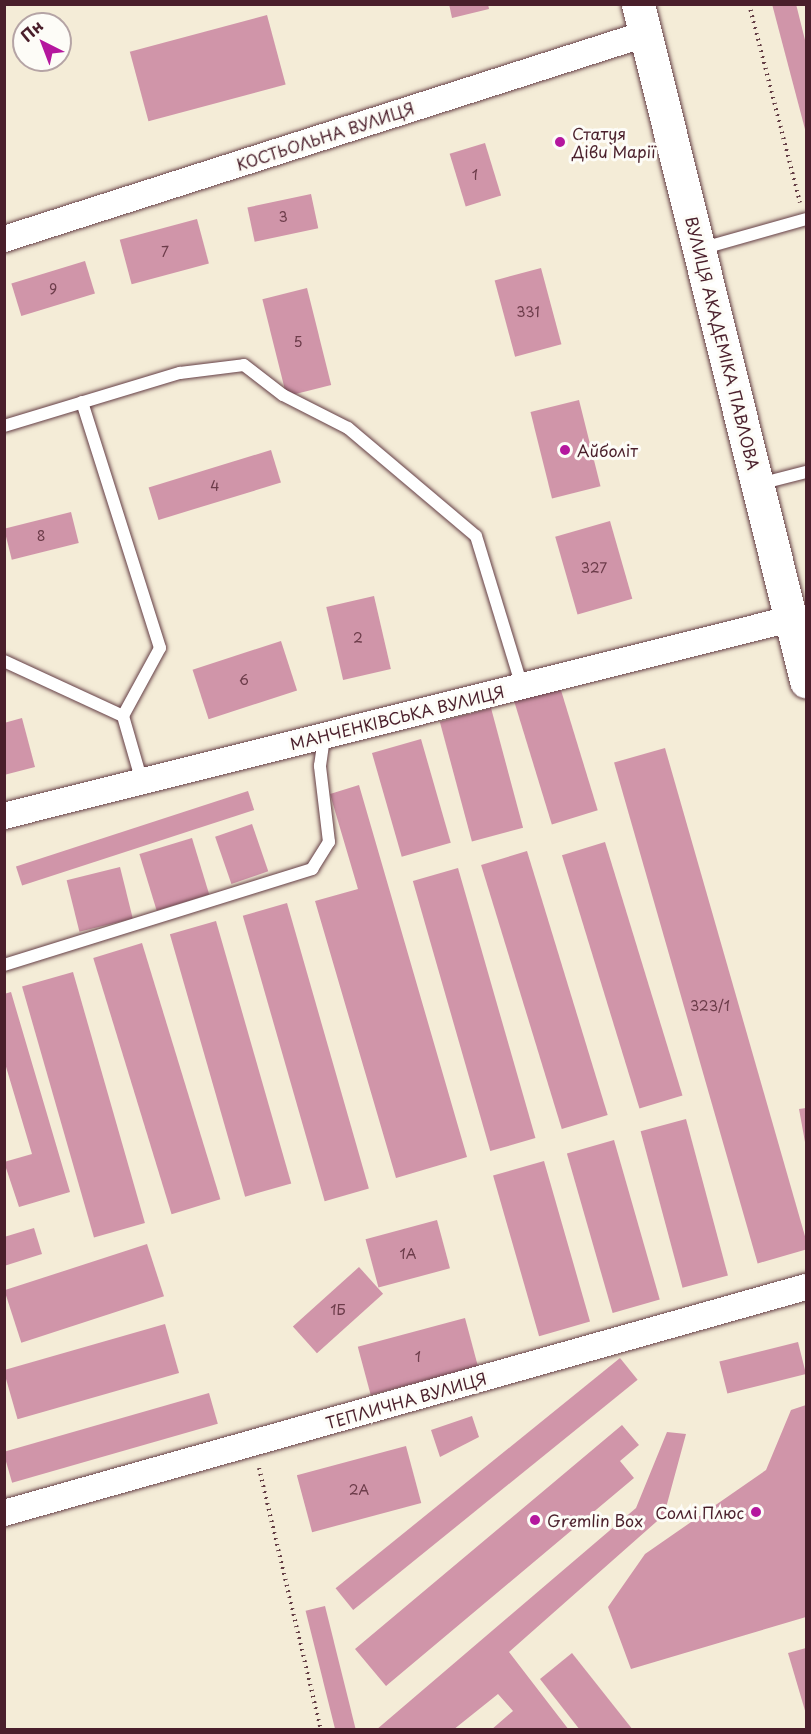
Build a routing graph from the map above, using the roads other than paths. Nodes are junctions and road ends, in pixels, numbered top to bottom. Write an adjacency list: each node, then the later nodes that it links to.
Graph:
1 (642, 19): 3 (street, КОСТЬОЛЬНА ВУЛИЦЯ); 4 (main road, ВУЛИЦЯ АКАДЕМІКА ПАВЛОВА)
2 (806, 219): 4 (lane)
3 (4, 239)
4 (699, 250): 8 (main road, ВУЛИЦЯ АКАДЕМІКА ПАВЛОВА)
5 (82, 402): 6 (lane); 12 (lane); 13 (lane)
6 (4, 426)
7 (807, 472): 8 (lane)
8 (758, 484): 9 (main road, ВУЛИЦЯ АКАДЕМІКА ПАВЛОВА)
9 (790, 619): 11 (main road, ВУЛИЦЯ АКАДЕМІКА ПАВЛОВА); 12 (street, МАНЧЕНКІВСЬКА ВУЛИЦЯ)
10 (4, 661): 13 (lane)
11 (807, 681)
12 (522, 686): 14 (street, МАНЧЕНКІВСЬКА ВУЛИЦЯ)
13 (123, 716): 15 (lane)
14 (324, 736): 15 (street, МАНЧЕНКІВСЬКА ВУЛИЦЯ); 17 (lane)
15 (142, 782): 16 (street, МАНЧЕНКІВСЬКА ВУЛИЦЯ)
16 (4, 816)
17 (4, 965)
18 (807, 1287): 19 (street, ТЕПЛИЧНА ВУЛИЦЯ)
19 (4, 1512)

